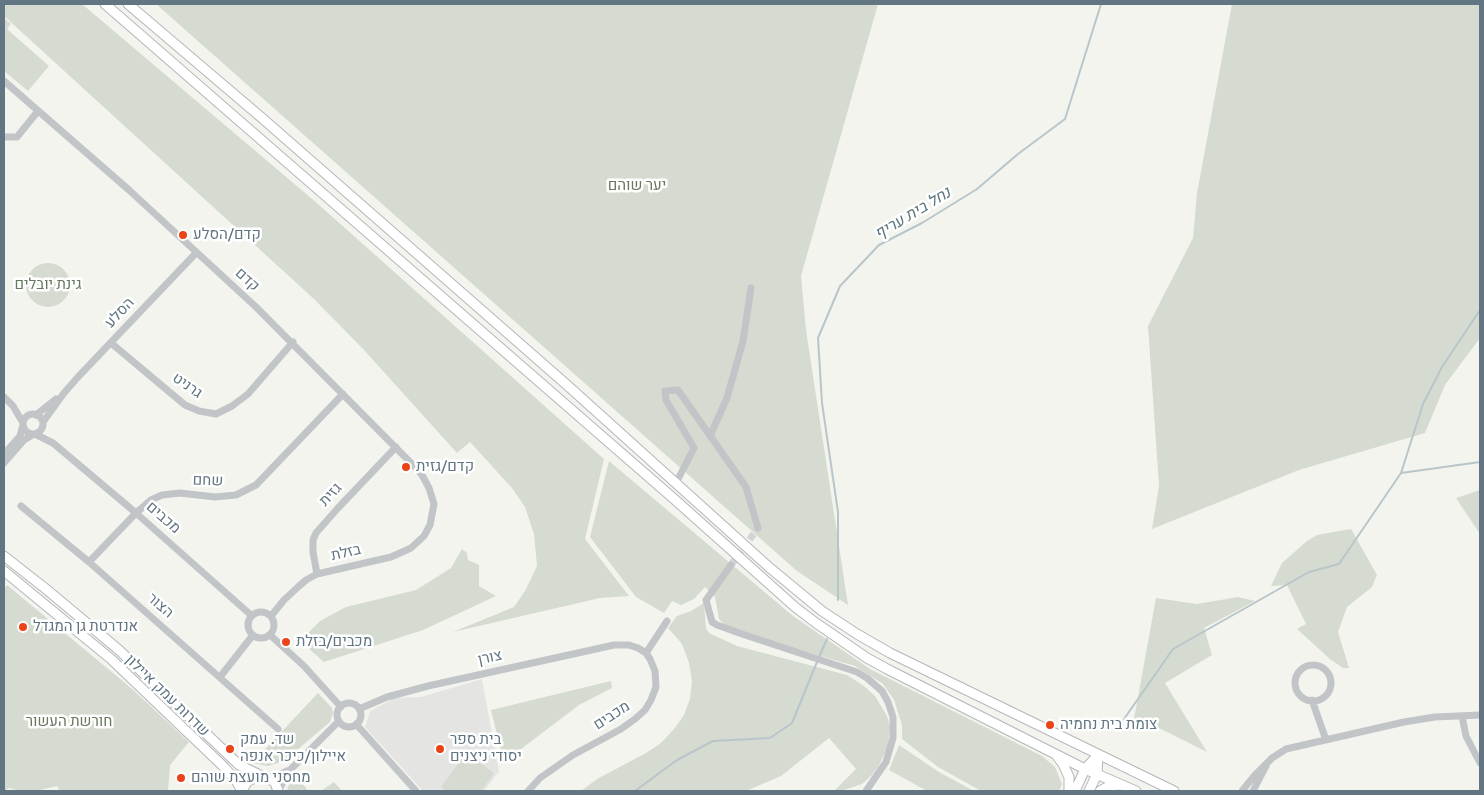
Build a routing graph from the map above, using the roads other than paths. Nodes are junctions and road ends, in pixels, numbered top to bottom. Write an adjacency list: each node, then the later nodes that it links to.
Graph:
1 (104, 4): 49 (main road)
2 (128, 4): 23 (main road)
3 (4, 81): 4 (street, קדם)
4 (38, 111): 5 (street); 6 (street, קדם)
5 (4, 137)
6 (196, 253): 8 (street, קדם); 9 (street, הסלע)
7 (751, 288): 18 (street)
8 (293, 342): 9 (street, גרניט); 11 (street, קדם)
9 (111, 343): 10 (street, הסלע)
10 (64, 393): 14 (street, הסלע); 16 (street, הסלע)
11 (343, 394): 20 (street, קדם); 25 (street, שחם)
12 (4, 397): 13 (street)
13 (13, 406): 14 (street); 15 (street)
14 (32, 415): 15 (street); 16 (street)
15 (23, 424): 17 (street); 21 (street)
16 (43, 425): 17 (street); 19 (street, מכבים)
17 (35, 434): 19 (street, מכבים); 22 (street)
18 (710, 436): 23 (street); 27 (street)
19 (53, 444): 25 (street, מכבים)
20 (396, 447): 26 (street, קדם); 32 (street, גזית)
21 (4, 454)
22 (4, 463)
23 (676, 483): 50 (main road)
24 (21, 506): 29 (street, הצור)
25 (136, 513): 29 (street, שחם); 33 (street, מכבים)
26 (430, 525): 32 (street, בזלת)
27 (758, 528)
28 (4, 556): 56 (main road, שדרות עמק איילון)
29 (89, 562): 39 (street, הצור)
30 (731, 566): 58 (street)
31 (4, 571): 59 (main road, שדרות עמק איילון)
32 (318, 574): 34 (street, בזלת)
33 (252, 616): 34 (street); 37 (street)
34 (271, 616): 36 (street)
35 (667, 621): 38 (street)
36 (270, 634): 37 (street); 41 (street)
37 (253, 635): 39 (street)
38 (646, 653): 42 (street, צורן); 62 (street, מכבים)
39 (220, 677): 47 (street, הצור)
40 (1312, 700): 40 (street); 48 (street)
41 (341, 707): 42 (street); 45 (street)
42 (359, 709): 46 (street)
43 (1480, 715): 44 (street)
44 (1462, 716): 48 (street); 52 (street)
45 (339, 721): 46 (street); 54 (street)
46 (356, 724): 61 (street)
47 (278, 729)
48 (1326, 740): 51 (street)
49 (1051, 751): 53 (main road); 64 (main road)
50 (1098, 755): 53 (main road); 55 (main road); 69 (main road)
51 (1269, 762): 70 (street); 71 (street)
52 (1480, 763)
53 (1085, 768): 55 (main road); 65 (main road)
54 (290, 770): 56 (street); 60 (street)
55 (1097, 774): 57 (main road); 66 (main road)
56 (264, 777): 59 (main road); 60 (main road)
57 (1122, 785): 67 (main road); 68 (main road)
58 (868, 788): 63 (street)
59 (242, 791)
60 (278, 791)
61 (416, 791)
62 (528, 791)
63 (859, 791)
64 (1069, 791)
65 (1075, 791)
66 (1089, 791)
67 (1100, 791)
68 (1136, 791)
69 (1174, 791)
70 (1242, 791)
71 (1254, 791)

